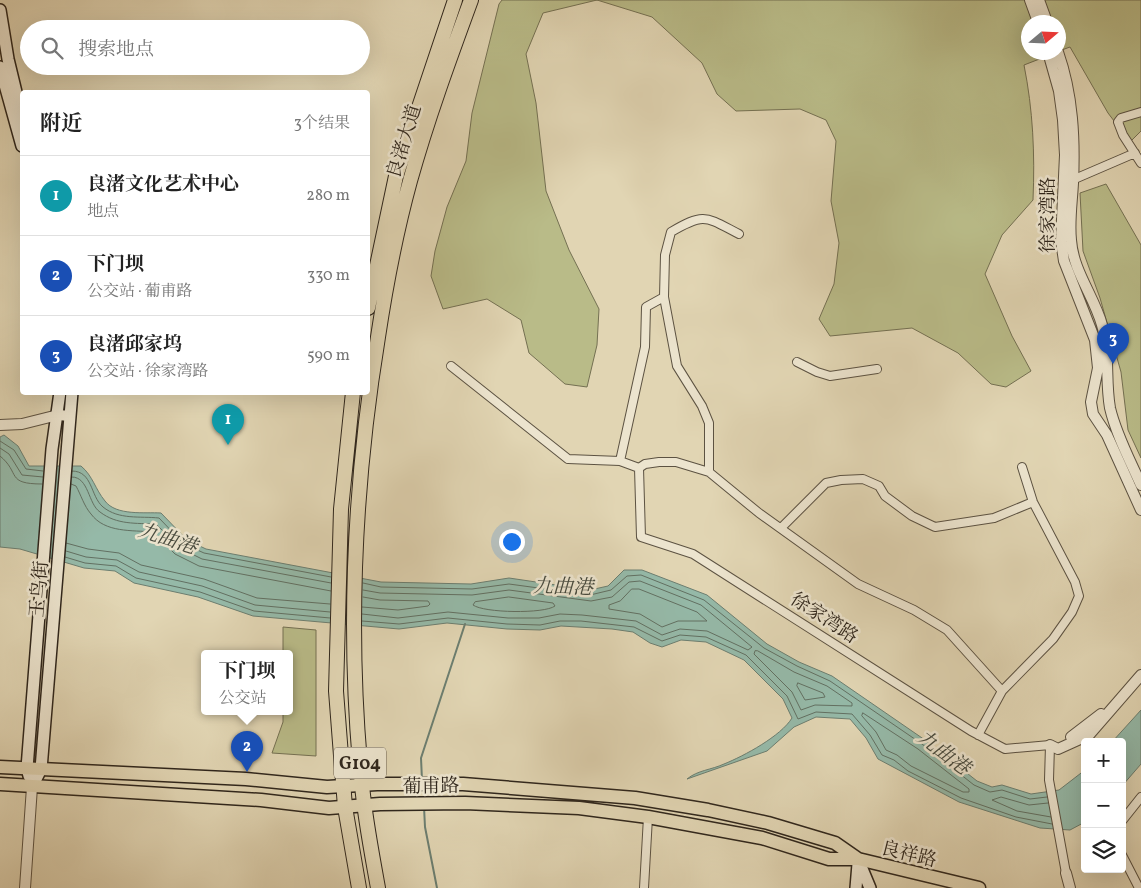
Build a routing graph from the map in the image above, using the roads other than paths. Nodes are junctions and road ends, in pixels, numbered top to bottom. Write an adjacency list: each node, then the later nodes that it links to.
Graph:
1 (455, 0): 19 (highway, 良渚大道)
2 (470, 0): 23 (highway, 良渚大道 / G104)
3 (1030, 0): 6 (street)
4 (1040, 0): 7 (street)
5 (0, 10): 11 (main road)
6 (1035, 15)
7 (1045, 15)
8 (1050, 60): 16 (street, 徐家湾路)
9 (1060, 60): 16 (street, 徐家湾路)
10 (0, 67): 13 (main road)
11 (20, 109)
12 (1141, 112): 14 (street)
13 (20, 139)
14 (1135, 153): 15 (street); 16 (street)
15 (1141, 163)
16 (1068, 181): 35 (street, 徐家湾路); 37 (street, 徐家湾路)
17 (739, 234): 18 (street)
18 (664, 297): 31 (street); 34 (street)
19 (370, 299)
20 (797, 362): 22 (street)
21 (451, 366): 31 (street)
22 (877, 370)
23 (370, 383)
24 (60, 395): 28 (main road, 玉鸟街)
25 (72, 395): 29 (main road, 玉鸟街)
26 (353, 395): 49 (highway, G104)
27 (369, 395): 48 (highway, 良渚大道 / G104)
28 (58, 415): 29 (street); 30 (street); 45 (main road, 玉鸟街)
29 (70, 416): 46 (main road, 玉鸟街)
30 (0, 425)
31 (620, 461): 33 (street)
32 (1022, 467): 36 (street)
33 (639, 468): 34 (street); 42 (street, 徐家湾路)
34 (709, 472): 38 (street)
35 (1141, 485)
36 (1033, 502): 38 (street); 41 (street)
37 (1141, 510)
38 (782, 527): 41 (street)
39 (1141, 668): 43 (street, 徐家湾路)
40 (1141, 675): 43 (street, 徐家湾路)
41 (1002, 692): 42 (street)
42 (978, 735): 43 (street, 徐家湾路)
43 (1050, 745): 59 (street)
44 (0, 767): 45 (main road, 葡甫路)
45 (27, 768): 46 (main road, 葡甫路); 50 (main road, 玉鸟街)
46 (41, 769): 49 (main road, 葡甫路); 50 (main road, 玉鸟街)
47 (0, 784): 50 (main road, 葡甫路)
48 (362, 785): 49 (main road, 葡甫路); 52 (highway, G104); 56 (main road, 葡甫路)
49 (343, 786): 53 (highway, G104)
50 (32, 787): 53 (main road, 葡甫路); 60 (street, 玉鸟街)
51 (1141, 797): 54 (street)
52 (364, 806): 53 (main road, 葡甫路); 55 (main road, 葡甫路); 62 (highway, G104)
53 (345, 807): 61 (highway, G104)
54 (1126, 816)
55 (648, 817): 57 (main road, 葡甫路); 63 (street)
56 (835, 843): 57 (main road, 良祥路)
57 (858, 859): 64 (main road); 65 (main road); 66 (main road, 良祥路)
58 (1126, 863): 68 (street)
59 (1066, 873): 67 (street)
60 (25, 888)
61 (359, 888)
62 (378, 888)
63 (644, 888)
64 (856, 888)
65 (870, 888)
66 (979, 888)
67 (1070, 888)
68 (1139, 888)

